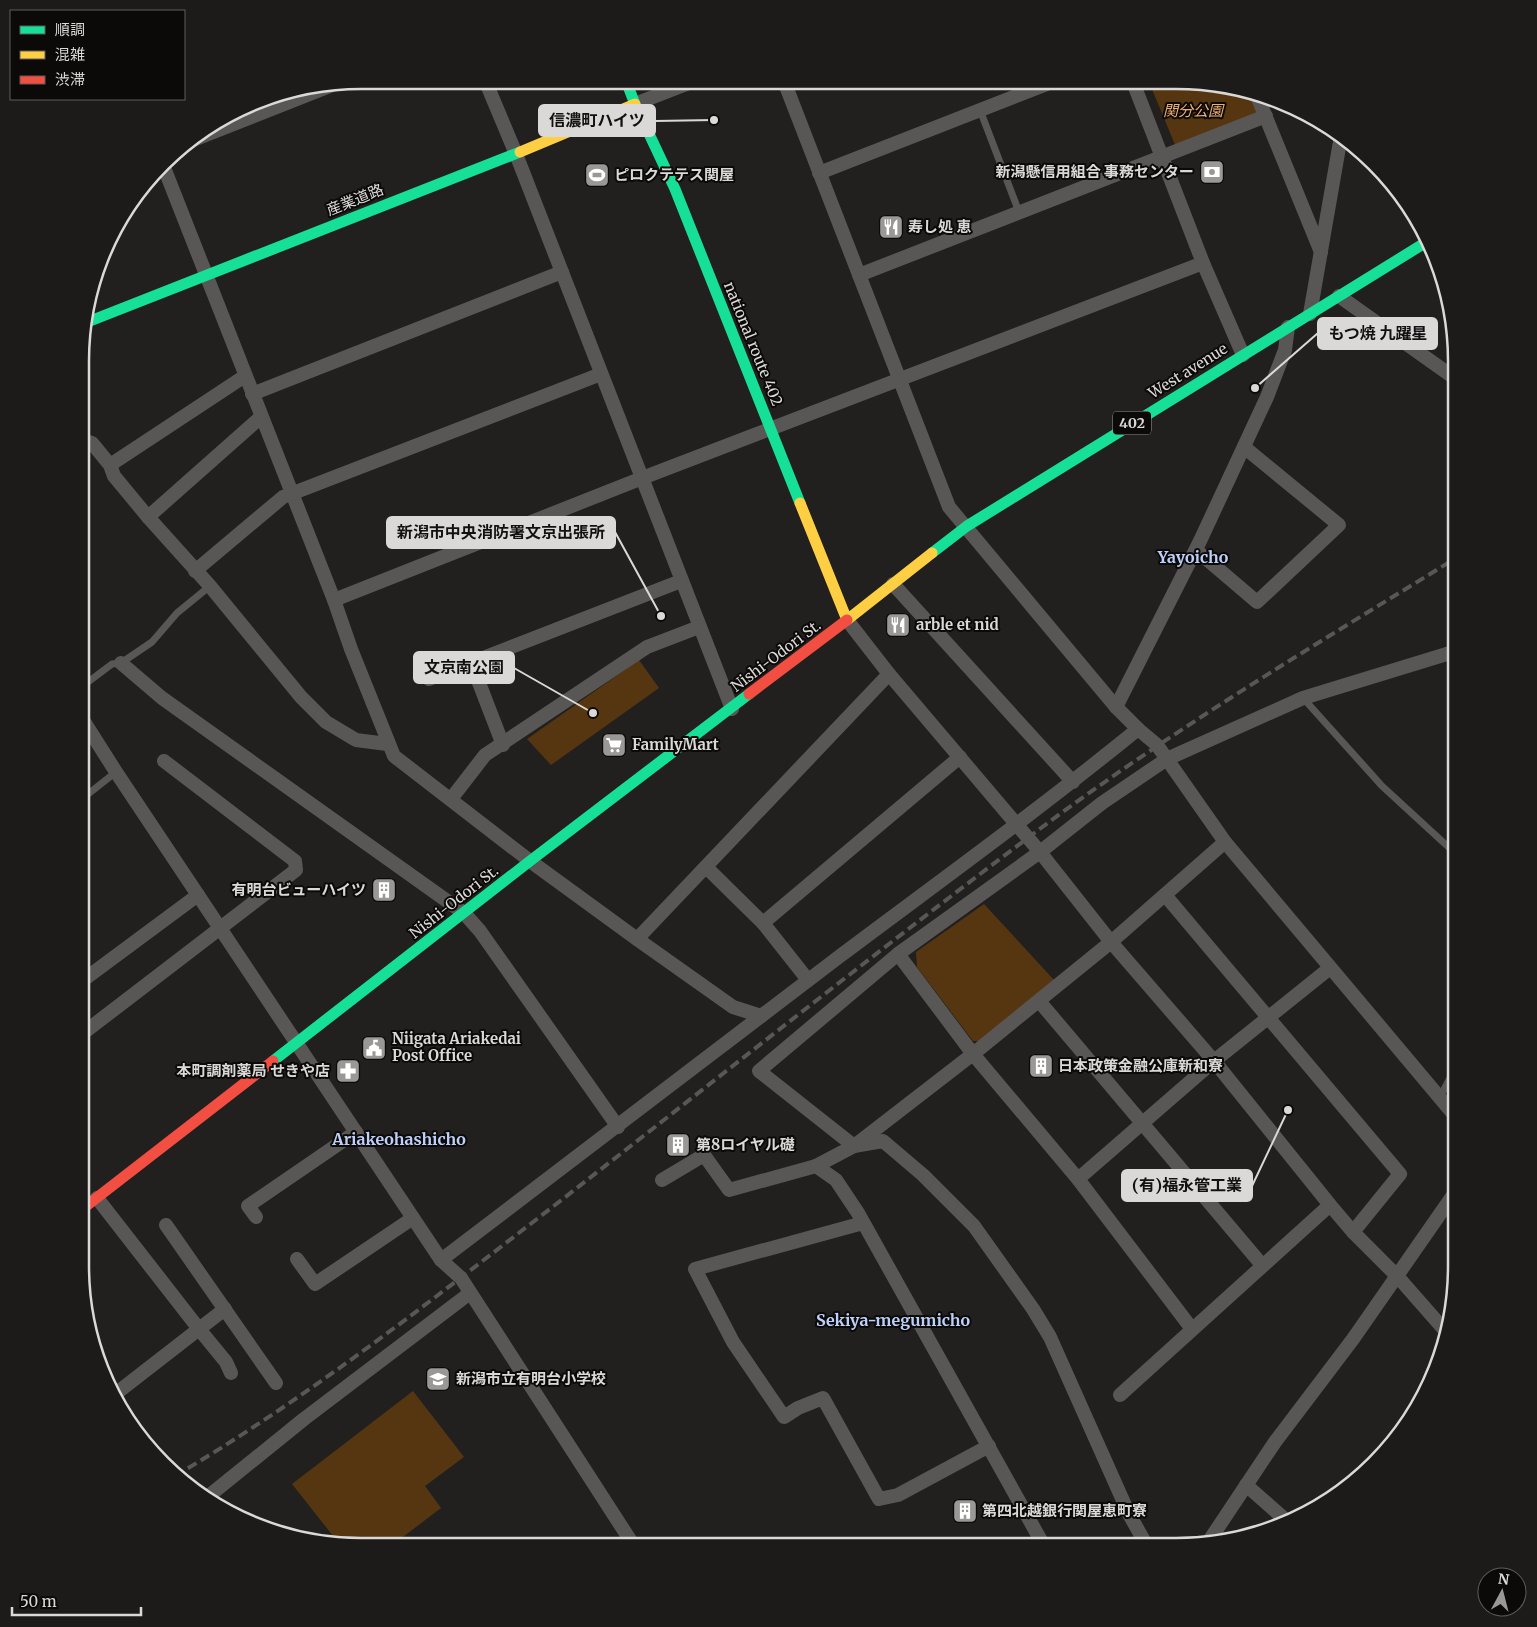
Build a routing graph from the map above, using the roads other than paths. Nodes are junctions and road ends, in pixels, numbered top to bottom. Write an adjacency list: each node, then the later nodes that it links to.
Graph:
1 (489, 89): 14 (street)
2 (629, 89): 9 (main road, national route 402)
3 (673, 89): 9 (street)
4 (787, 89): 17 (street)
5 (1034, 89): 10 (street)
6 (1136, 89): 15 (street)
7 (303, 95): 11 (street)
8 (1260, 102): 12 (street)
9 (635, 104): 14 (main road, 産業道路); 36 (main road, national route 402)
10 (980, 110): 17 (street); 18 (lane)
11 (244, 115)
12 (1266, 116): 15 (street); 20 (street)
13 (1340, 143): 20 (street)
14 (516, 154): 22 (street); 24 (main road, 産業道路)
15 (1162, 156): 18 (street); 21 (street)
16 (165, 171): 24 (street)
17 (820, 173): 23 (street)
18 (1019, 212): 23 (street)
19 (1422, 245): 25 (main road, West avenue / 402)
20 (1321, 252): 26 (street)
21 (1203, 263): 29 (street); 33 (street)
22 (562, 272): 31 (street); 34 (street)
23 (859, 275): 33 (street)
24 (206, 276): 27 (main road, 産業道路); 32 (street)
25 (1339, 296): 26 (main road, West avenue / 402); 30 (street)
26 (1310, 314): 28 (main road, West avenue / 402)
27 (92, 319)
28 (1288, 327): 29 (main road, West avenue / 402); 38 (street)
29 (1243, 355): 43 (main road, West avenue / 402)
30 (1448, 373)
31 (601, 374): 40 (street); 41 (street)
32 (245, 376): 34 (street); 39 (street)
33 (900, 380): 36 (street); 43 (street)
34 (252, 394): 35 (street)
35 (261, 417): 41 (street); 42 (street)
36 (772, 429): 40 (street); 50 (main road, national route 402)
37 (89, 442): 39 (street)
38 (1244, 447): 44 (street); 44 (street)
39 (110, 465): 42 (street)
40 (641, 479): 46 (street); 49 (street)
41 (291, 494): 45 (street); 49 (street)
42 (148, 517): 45 (street)
43 (967, 526): 47 (main road, West avenue / 402); 59 (street)
44 (1196, 550): 59 (street)
45 (195, 570): 48 (street)
46 (681, 581): 51 (street); 53 (street)
47 (893, 584): 50 (main road, West avenue / 402); 69 (street)
48 (210, 586): 54 (lane); 63 (street)
49 (334, 600): 63 (street)
50 (847, 620): 55 (street); 60 (main road, Nishi-Odori St.)
51 (699, 627): 60 (street); 64 (street)
52 (1448, 654): 58 (street)
53 (471, 662): 56 (street); 64 (street)
54 (120, 663): 57 (lane); 80 (street)
55 (889, 674): 65 (street); 77 (street)
56 (428, 679)
57 (89, 681)
58 (1303, 698): 66 (street); 74 (lane)
59 (1116, 707): 62 (street)
60 (732, 709): 76 (main road, Nishi-Odori St.)
61 (89, 729): 68 (street)
62 (1138, 729): 66 (street); 69 (street)
63 (387, 744): 71 (street)
64 (502, 745): 71 (street)
65 (960, 757): 72 (street); 81 (street)
66 (1167, 759): 73 (street); 75 (street)
67 (164, 761): 82 (street)
68 (116, 772): 70 (lane); 78 (street)
69 (1073, 782): 72 (street)
70 (89, 793)
71 (451, 799): 76 (street)
72 (1016, 823): 75 (street); 88 (street)
73 (1225, 842): 79 (street); 86 (street)
74 (1448, 847)
75 (1040, 852): 84 (street); 85 (street)
76 (530, 861): 80 (main road, Nishi-Odori St.); 83 (street)
77 (706, 867): 81 (street); 83 (street)
78 (198, 895): 82 (street); 87 (street)
79 (1165, 895): 84 (street); 91 (street)
80 (464, 913): 93 (main road, Nishi-Odori St.); 100 (street)
81 (763, 923): 88 (street)
82 (221, 929): 92 (street); 93 (street)
83 (637, 939): 90 (street)
84 (1111, 942): 89 (street); 95 (street)
85 (898, 954): 94 (street); 102 (street)
86 (1330, 968): 91 (street); 97 (street)
87 (89, 976)
88 (808, 980): 90 (street)
89 (1039, 1001): 94 (street); 99 (street)
90 (761, 1016): 100 (street)
91 (1268, 1018): 95 (street); 114 (street)
92 (89, 1029)
93 (298, 1043): 101 (street); 106 (main road, Nishi-Odori St.)
94 (974, 1054): 102 (street); 104 (street)
95 (1214, 1061): 99 (street); 109 (street)
96 (1448, 1082): 97 (lane)
97 (1440, 1097): 98 (street)
98 (1448, 1106)
99 (1142, 1122): 104 (street); 117 (street)
100 (618, 1127): 116 (street)
101 (356, 1132): 110 (street); 111 (street)
102 (854, 1146): 103 (street); 135 (street)
103 (816, 1166): 105 (street); 112 (street)
104 (1078, 1178): 122 (street)
105 (662, 1180)
106 (96, 1198): 108 (main road, Nishi-Odori St.); 123 (street)
107 (1448, 1203): 118 (street)
108 (89, 1204)
109 (1330, 1205): 114 (street); 117 (street)
110 (256, 1218)
111 (413, 1218): 115 (street); 116 (street)
112 (863, 1223): 128 (street); 128 (street)
113 (166, 1225): 120 (street)
114 (1353, 1232): 118 (street)
115 (297, 1259)
116 (441, 1260): 119 (street)
117 (1262, 1266): 122 (street)
118 (1398, 1277): 121 (street); 129 (street)
119 (470, 1293): 130 (street); 133 (street)
120 (224, 1309): 123 (street); 125 (street)
121 (1441, 1326)
122 (1192, 1329): 127 (street)
123 (199, 1330): 124 (street); 126 (street)
124 (232, 1373)
125 (276, 1383)
126 (119, 1391)
127 (1120, 1395)
128 (988, 1446): 134 (street)
129 (1246, 1485): 131 (street); 132 (street)
130 (212, 1493)
131 (1282, 1517)
132 (1212, 1536)
133 (629, 1538)
134 (1040, 1538)
135 (1142, 1538)

